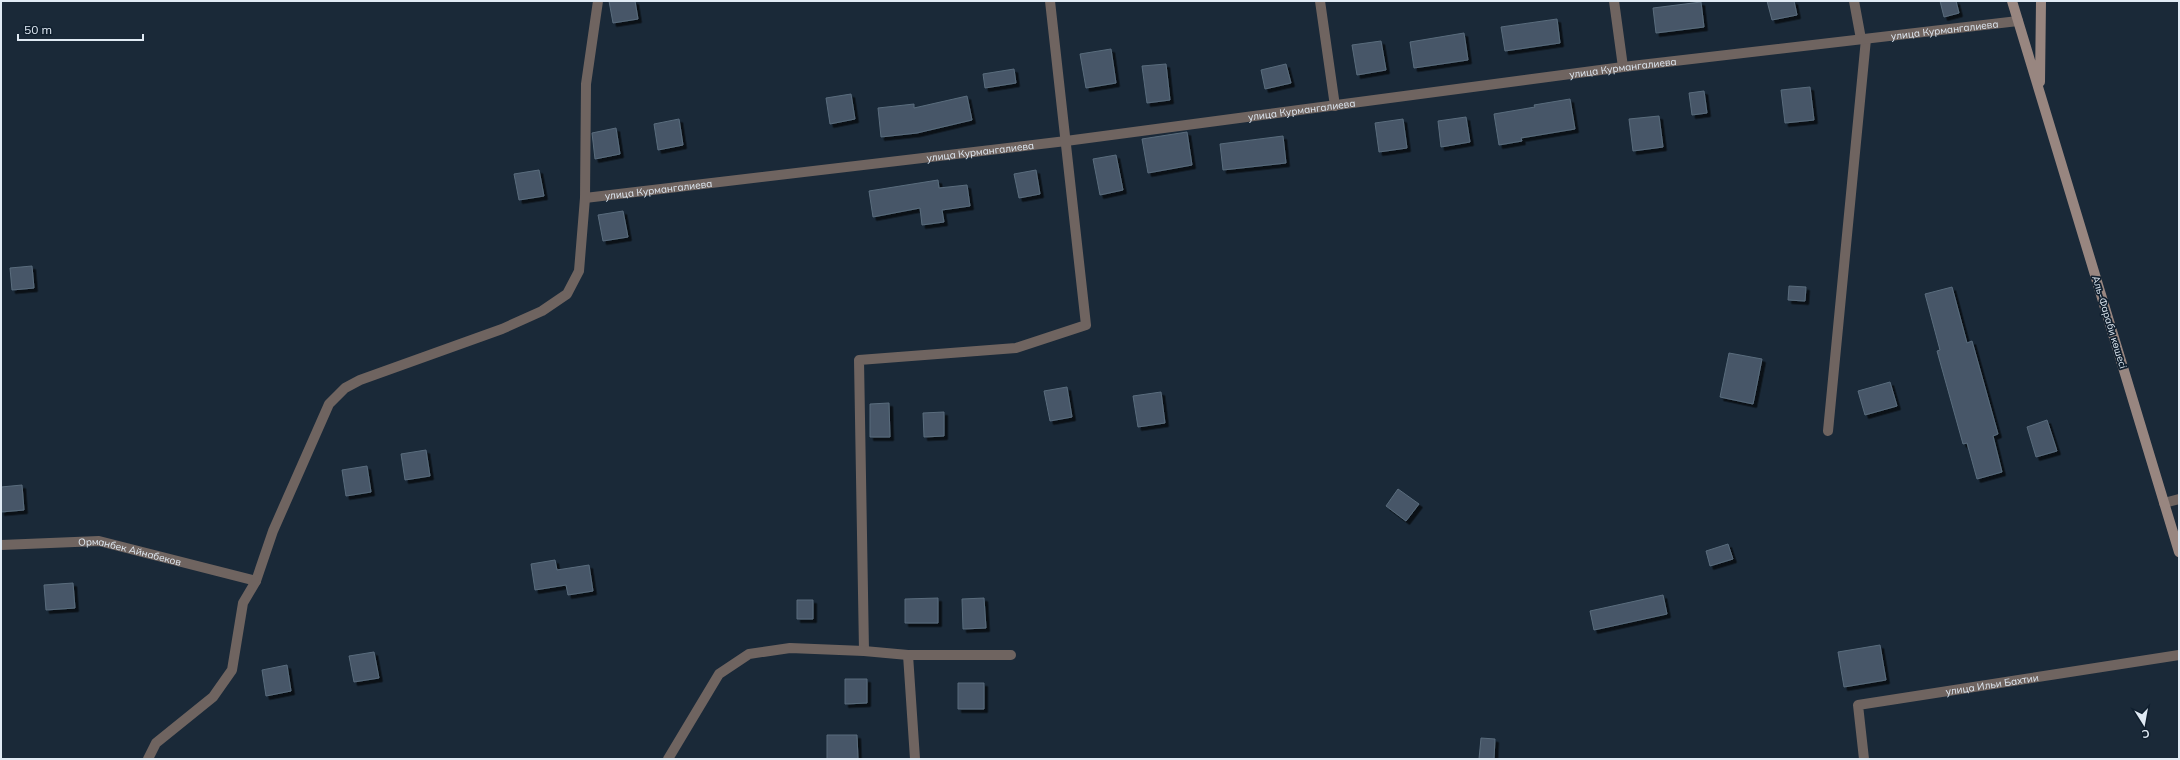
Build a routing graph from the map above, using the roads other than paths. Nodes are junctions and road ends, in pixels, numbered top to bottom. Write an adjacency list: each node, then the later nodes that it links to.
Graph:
1 (598, 1): 14 (street)
2 (1050, 1): 13 (street)
3 (1320, 1): 12 (street)
4 (1614, 1): 10 (street)
5 (1854, 1): 9 (street)
6 (2012, 1): 8 (main road, Аль-Фараби көшесі)
7 (2041, 1): 11 (main road, Аль-Фараби көшесі)
8 (2018, 21): 9 (street, улица Курмангалиева); 11 (main road, Аль-Фараби көшесі)
9 (1863, 39): 10 (street, улица Курмангалиева); 15 (street)
10 (1623, 67): 12 (street, улица Курмангалиева)
11 (2040, 92): 17 (main road, Аль-Фараби көшесі)
12 (1335, 106): 13 (street, улица Курмангалиева)
13 (1066, 141): 14 (street, улица Курмангалиева); 21 (street)
14 (585, 198): 20 (street)
15 (1828, 431)
16 (2179, 499): 17 (street)
17 (2164, 503): 19 (main road, Аль-Фараби көшесі)
18 (1, 545): 20 (street, Орманбек Айнабеков)
19 (2179, 552)
20 (256, 581): 25 (street)
21 (864, 651): 22 (street); 26 (street)
22 (908, 655): 23 (street); 27 (street)
23 (1011, 655)
24 (2179, 655): 28 (street, улица Ильи Бахтии)
25 (148, 759)
26 (668, 759)
27 (915, 759)
28 (1864, 759)

